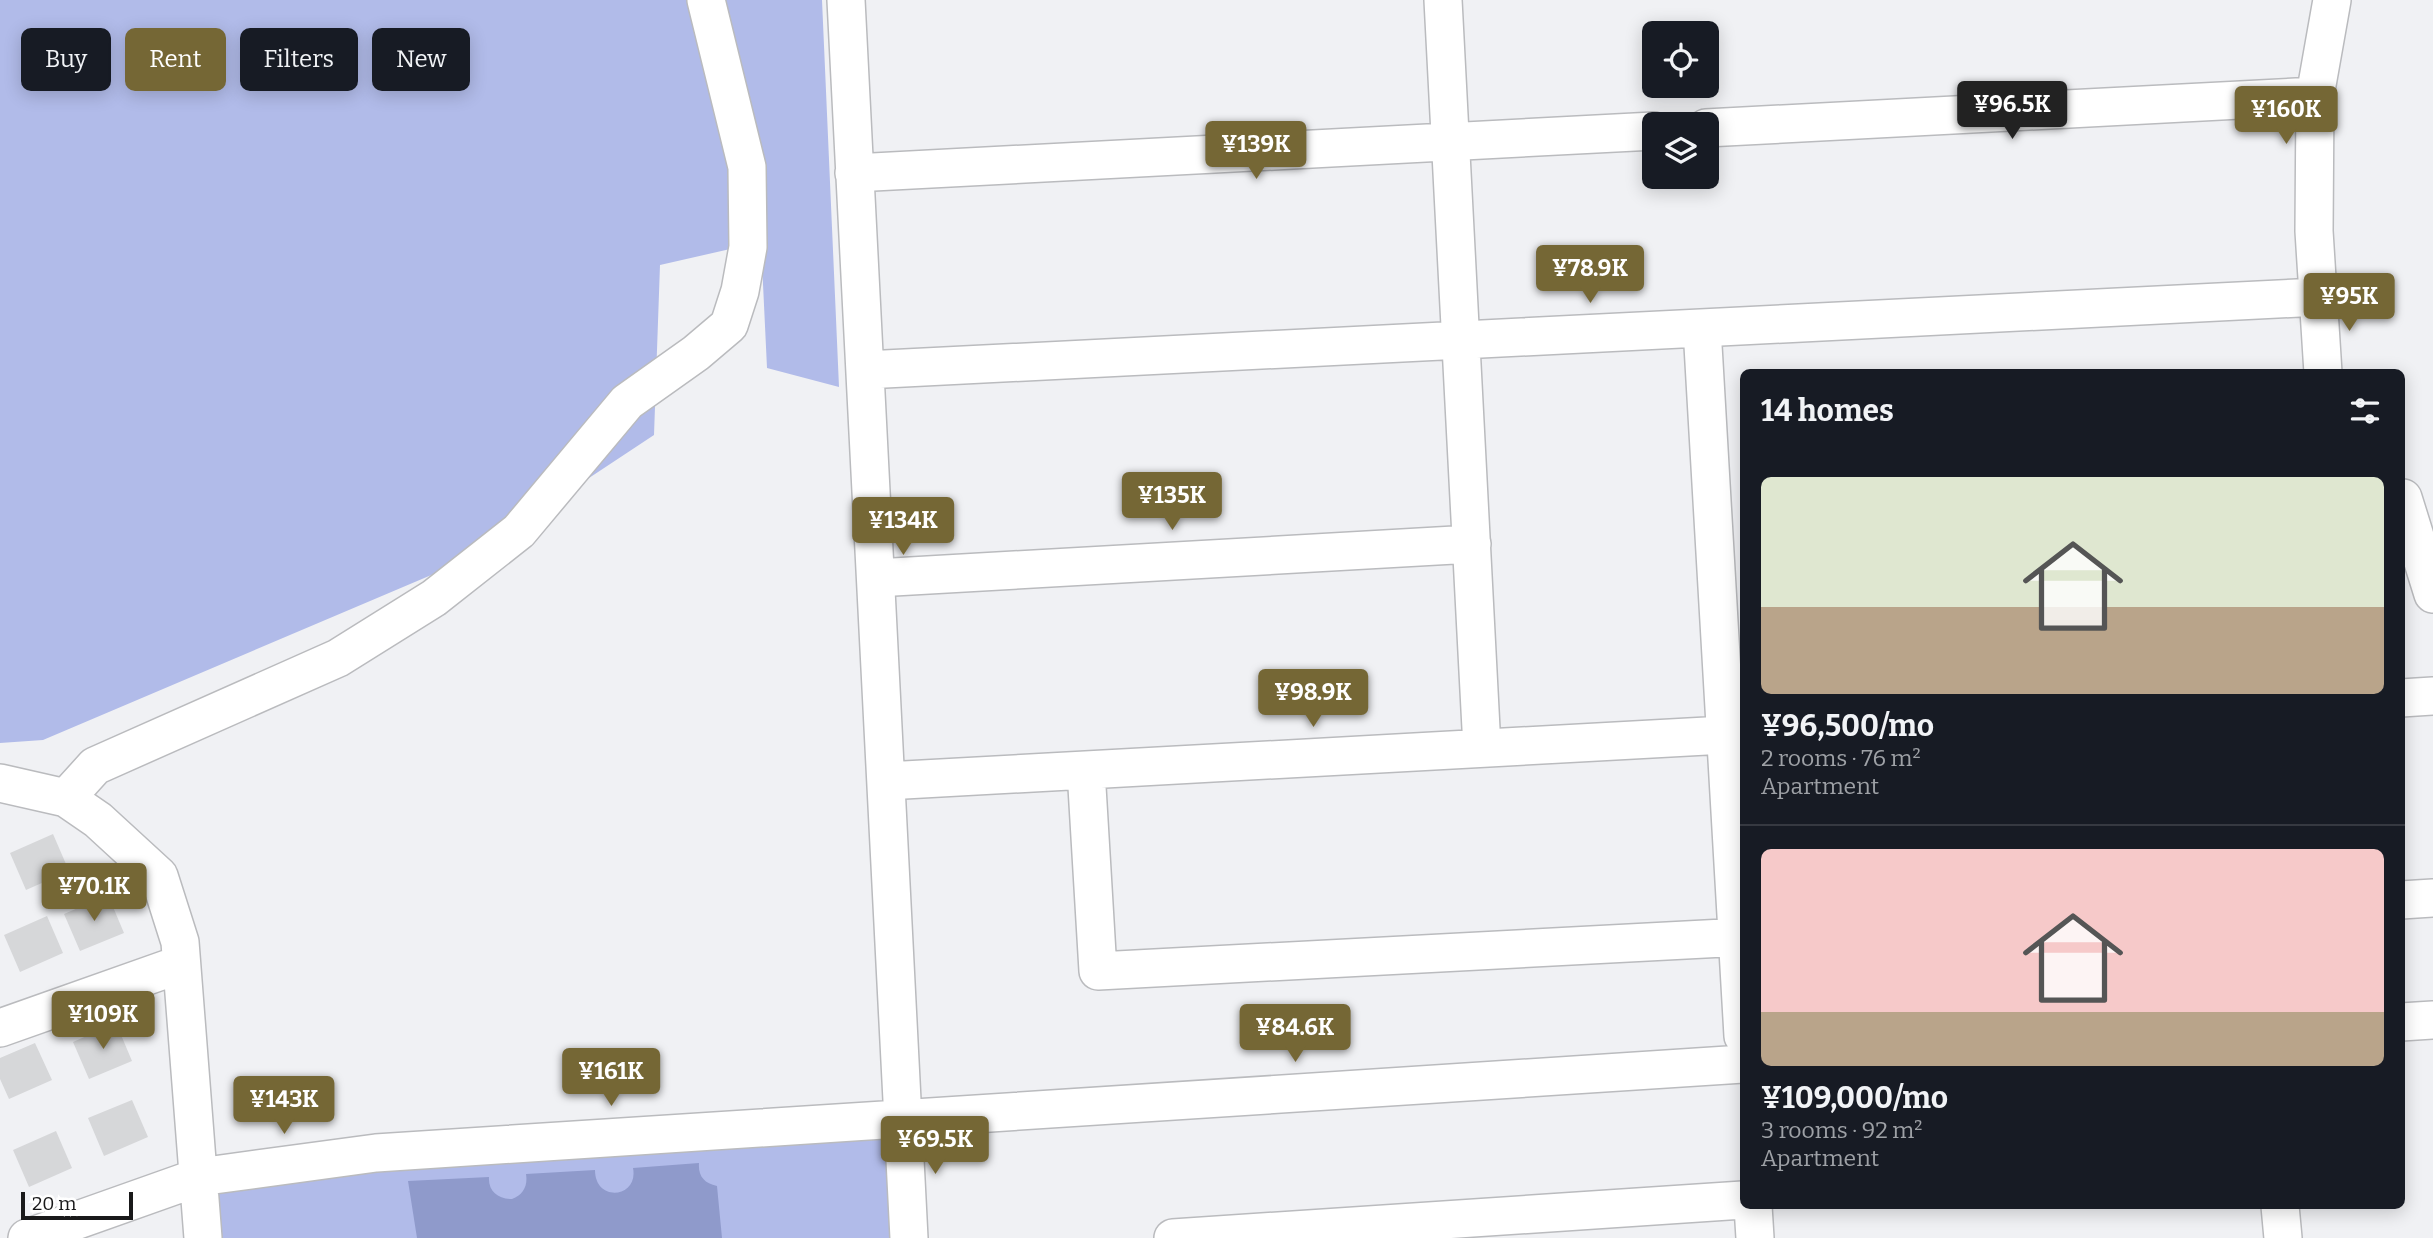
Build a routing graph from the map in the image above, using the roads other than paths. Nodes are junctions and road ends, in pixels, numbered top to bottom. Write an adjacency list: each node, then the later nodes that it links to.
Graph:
1 (706, 0): 27 (street)
2 (846, 0): 9 (street)
3 (1443, 0): 8 (street)
4 (2332, 0): 5 (street)
5 (2315, 96): 6 (street); 10 (street)
6 (1719, 127)
7 (1642, 132): 8 (street)
8 (1450, 142): 9 (street); 12 (street)
9 (854, 173): 14 (street)
10 (2318, 297): 11 (street); 13 (street)
11 (1702, 328): 12 (street); 16 (street)
12 (1461, 340): 14 (street); 17 (street)
13 (2323, 369)
14 (865, 370): 18 (street)
15 (2405, 504): 19 (street)
16 (1729, 532): 22 (street)
17 (1472, 544): 18 (street); 23 (street)
18 (876, 578): 25 (street)
19 (2433, 594)
20 (2433, 696): 21 (street)
21 (2405, 698)
22 (1734, 735): 23 (street); 31 (street)
23 (1482, 748): 24 (street)
24 (1086, 770): 25 (street); 31 (street)
25 (886, 781): 37 (street)
26 (0, 783): 27 (street)
27 (53, 795): 28 (street); 32 (street)
28 (0, 807)
29 (2433, 898): 30 (street)
30 (2405, 900)
31 (1740, 937)
32 (181, 964): 35 (street); 38 (street)
33 (2433, 1020): 34 (street)
34 (2405, 1022)
35 (0, 1028)
36 (1740, 1064): 37 (street)
37 (904, 1118): 38 (street); 44 (street)
38 (199, 1177): 42 (street); 43 (street)
39 (1740, 1200): 45 (street)
40 (1753, 1209): 46 (street)
41 (2280, 1209): 47 (street)
42 (27, 1238)
43 (202, 1238)
44 (909, 1238)
45 (1173, 1238)
46 (1755, 1238)
47 (2283, 1238)

